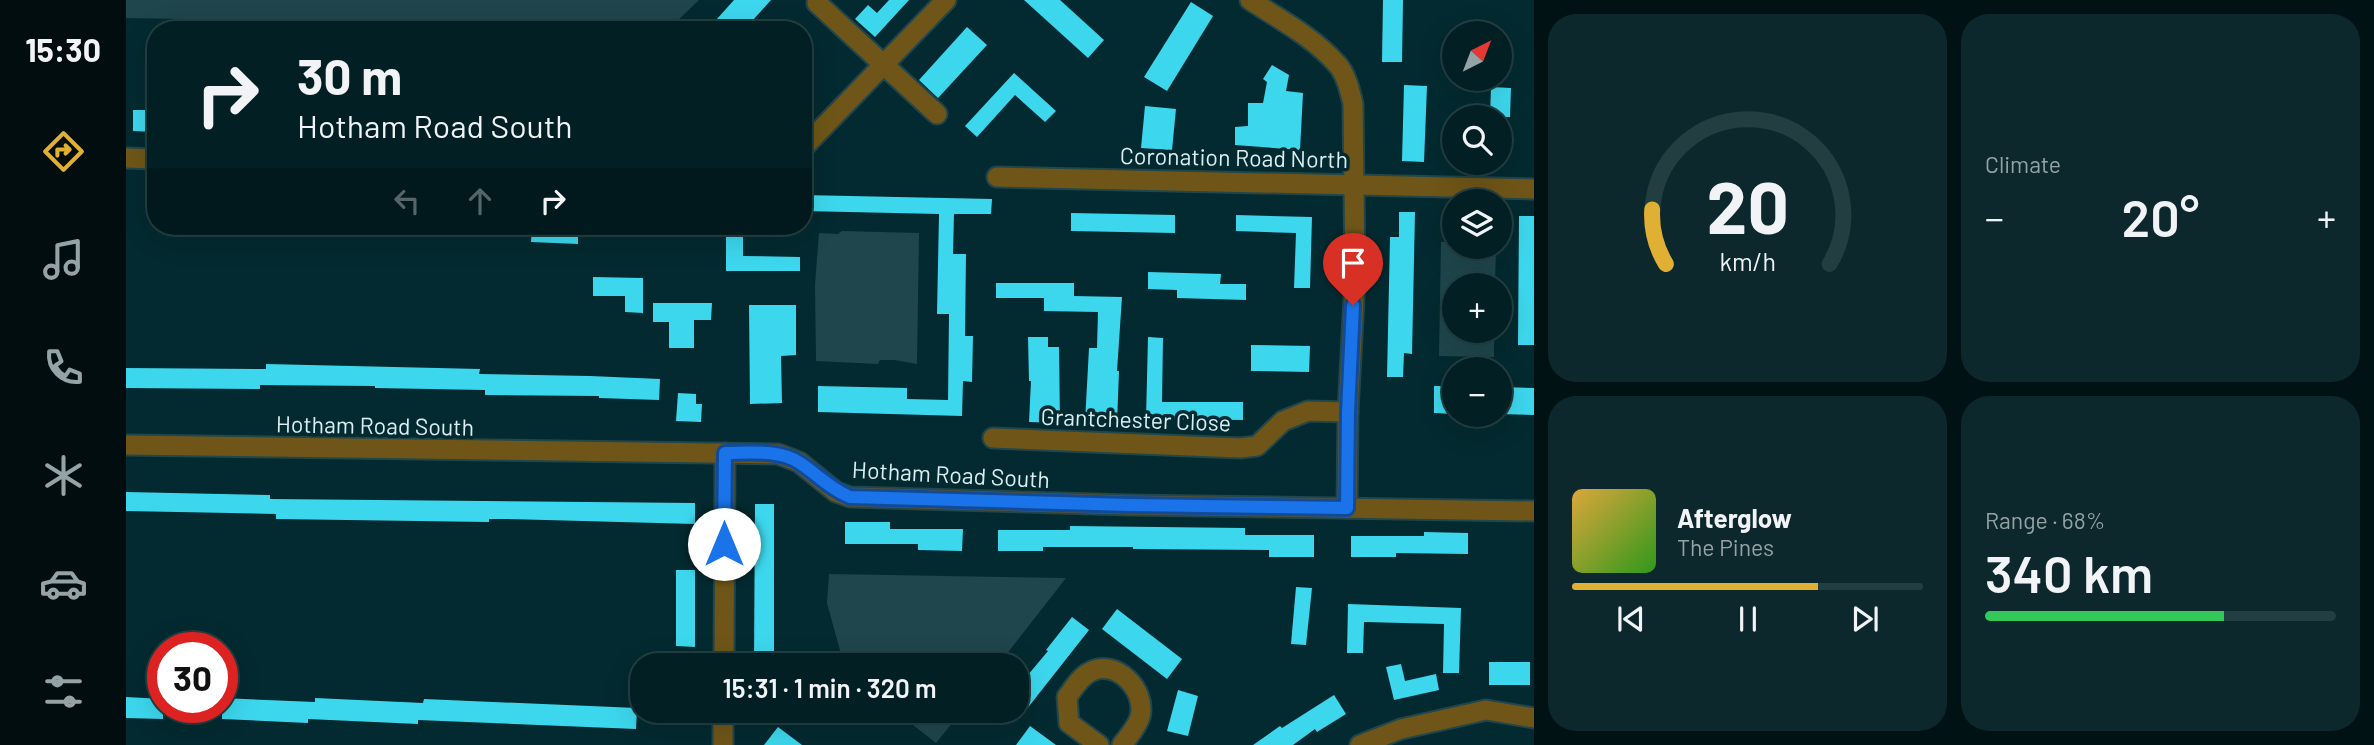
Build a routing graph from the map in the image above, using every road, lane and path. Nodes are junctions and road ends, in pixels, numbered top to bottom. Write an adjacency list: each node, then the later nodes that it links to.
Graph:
1 (946, 0): 4 (street)
2 (1250, 0): 10 (street)
3 (817, 2): 4 (street)
4 (883, 66): 5 (street); 6 (street)
5 (937, 114)
6 (812, 139)
7 (126, 158): 8 (street)
8 (147, 159)
9 (998, 177): 10 (street, Coronation Road North)
10 (1354, 184): 13 (street, Coronation Road North); 14 (street)
11 (1534, 189): 12 (street, Coronation Road North)
12 (1512, 191)
13 (1442, 192)
14 (1348, 412): 15 (street, Grantchester Close); 18 (street)
15 (993, 438)
16 (126, 445): 17 (street, Hotham Road South)
17 (725, 453): 18 (street, Hotham Road South); 20 (street)
18 (1347, 508): 19 (street, Hotham Road South)
19 (1534, 510)
20 (724, 653)
21 (1534, 718): 26 (street)
22 (723, 723): 23 (street)
23 (723, 745)
24 (1099, 745): 25 (street)
25 (1122, 745)
26 (1360, 745)

